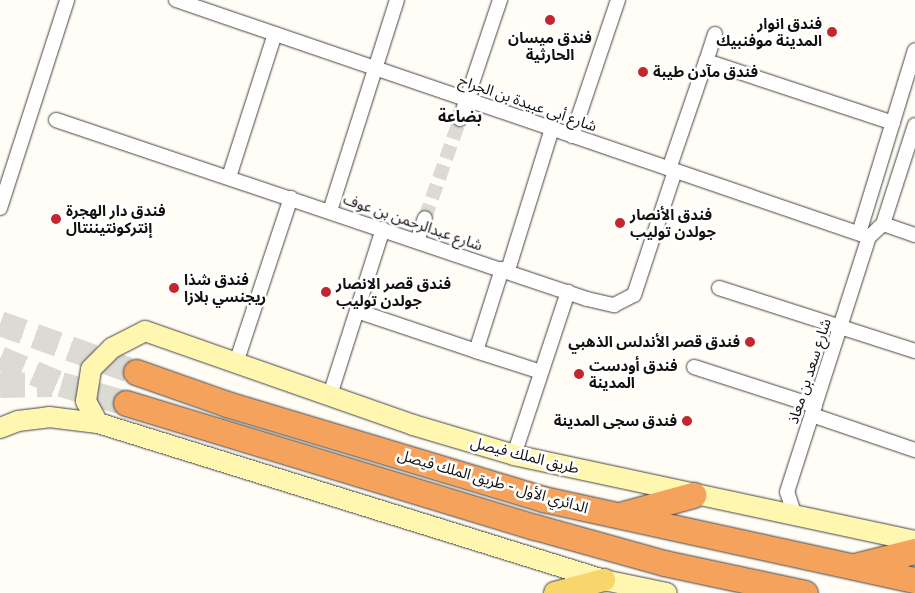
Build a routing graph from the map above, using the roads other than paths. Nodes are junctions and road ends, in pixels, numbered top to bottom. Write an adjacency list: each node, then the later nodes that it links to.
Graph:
1 (67, 0): 22 (street)
2 (176, 0): 6 (street, شارع أبى عبيدة بن الجراح)
3 (397, 0): 11 (street)
4 (500, 0): 12 (street)
5 (618, 0): 18 (street)
6 (211, 6): 7 (street, شارع أبى عبيدة بن الجراح)
7 (275, 34): 11 (street, شارع أبى عبيدة بن الجراح); 20 (street)
8 (715, 34): 10 (street, شارع عبدالرحمن بن عوف)
9 (915, 50): 15 (street, شارع سعد بن معاذ)
10 (706, 60): 15 (street); 19 (street, شارع عبدالرحمن بن عوف)
11 (375, 68): 12 (street, شارع أبى عبيدة بن الجراح); 23 (street)
12 (467, 100): 13 (street); 16 (street, شارع أبى عبيدة بن الجراح)
13 (460, 119)
14 (56, 120): 20 (street, شارع عبدالرحمن بن عوف)
15 (893, 123): 27 (street, شارع سعد بن معاذ)
16 (552, 129): 18 (street, شارع أبى عبيدة بن الجراح); 30 (street)
17 (914, 129): 25 (street)
18 (572, 136): 19 (street, شارع أبى عبيدة بن الجراح)
19 (672, 170): 27 (street, شارع أبى عبيدة بن الجراح); 32 (street, شارع عبدالرحمن بن عوف)
20 (229, 177): 21 (street, شارع عبدالرحمن بن عوف)
21 (291, 198): 23 (street, شارع عبدالرحمن بن عوف); 37 (street)
22 (0, 208)
23 (330, 211): 26 (street, شارع عبدالرحمن بن عوف)
24 (425, 218): 29 (street)
25 (883, 224): 27 (street); 28 (street)
26 (383, 229): 29 (street, شارع عبدالرحمن بن عوف); 33 (street)
27 (864, 235): 34 (street, شارع سعد بن معاذ)
28 (915, 235)
29 (417, 241): 30 (street, شارع عبدالرحمن بن عوف)
30 (505, 270): 32 (street, شارع عبدالرحمن بن عوف); 35 (street)
31 (719, 288): 34 (street)
32 (568, 292): 40 (street)
33 (357, 311): 35 (street); 41 (street)
34 (841, 327): 36 (street); 43 (street, شارع سعد بن معاذ)
35 (476, 351): 40 (street)
36 (915, 351)
37 (236, 363): 41 (main road, طريق الملك فيصل); 44 (main road, طريق الملك فيصل)
38 (694, 367): 43 (street)
39 (136, 372): 49 (highway, الدائري الأول - طريق الملك فيصل)
40 (541, 372): 47 (street)
41 (330, 395): 47 (main road, طريق الملك فيصل)
42 (126, 403): 55 (highway, الدائري الأول - طريق الملك فيصل)
43 (814, 411): 46 (street); 50 (street, شارع سعد بن معاذ)
44 (98, 423): 45 (main road); 56 (main road)
45 (0, 428)
46 (915, 450)
47 (514, 454): 48 (main road, طريق الملك فيصل)
48 (693, 495): 49 (highway); 50 (main road, طريق الملك فيصل)
49 (618, 515): 51 (highway, الدائري الأول - طريق الملك فيصل)
50 (795, 516): 52 (main road, طريق الملك فيصل)
51 (716, 536): 54 (highway, الدائري الأول - طريق الملك فيصل); 55 (highway)
52 (915, 541)
53 (915, 551): 54 (highway)
54 (853, 567): 57 (highway, الدائري الأول - طريق الملك فيصل)
55 (717, 576): 60 (main road); 61 (highway, الدائري الأول - طريق الملك فيصل)
56 (604, 580): 58 (main road); 59 (main road)
57 (915, 580)
58 (555, 593)
59 (667, 593)
60 (765, 593)
61 (806, 593)

